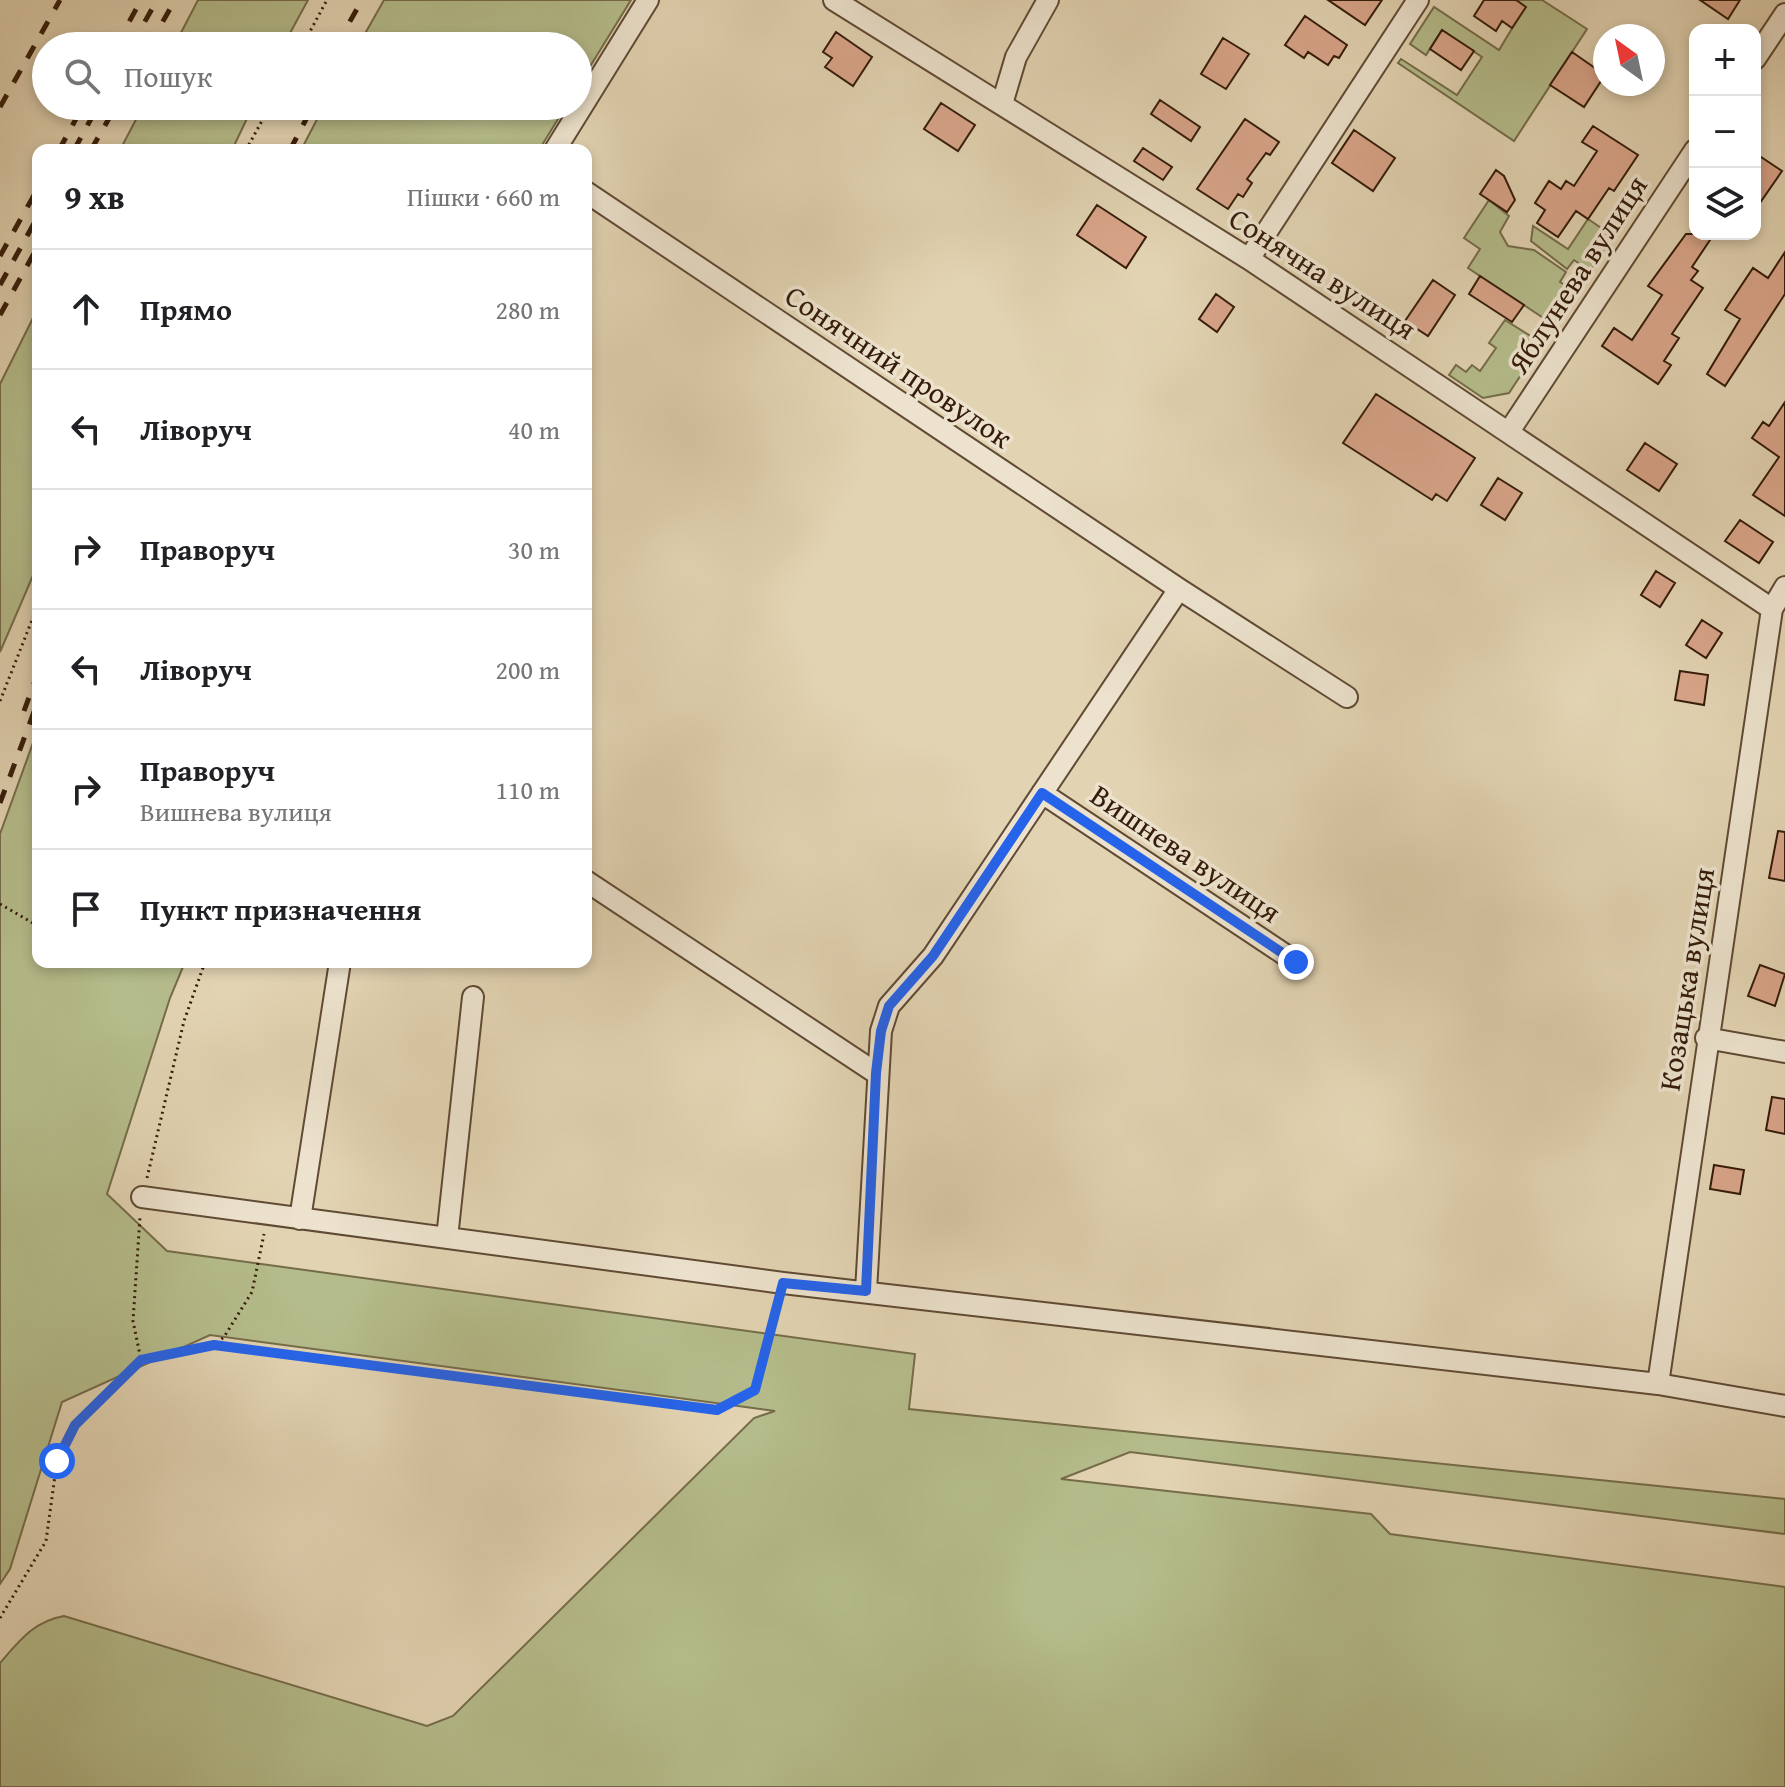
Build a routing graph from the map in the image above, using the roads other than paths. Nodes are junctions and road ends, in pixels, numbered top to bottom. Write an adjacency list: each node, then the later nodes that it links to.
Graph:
1 (648, 0): 7 (street)
2 (834, 0): 8 (street, Сонячна вулиця)
3 (1048, 0): 8 (street)
4 (1418, 0): 13 (street)
5 (1785, 14): 6 (street)
6 (1761, 50)
7 (592, 90)
8 (1002, 104): 13 (street, Сонячна вулиця)
9 (574, 120): 10 (street)
10 (559, 144)
11 (1689, 159): 14 (street, Яблунева вулиця)
12 (592, 196): 16 (street, Сонячний провулок)
13 (1249, 259): 14 (street, Сонячна вулиця)
14 (1510, 430): 17 (street, Сонячна вулиця)
15 (1785, 587): 17 (street, Козацька вулиця)
16 (1179, 589): 18 (street, Сонячний провулок); 19 (street)
17 (1772, 609): 24 (street, Козацька вулиця)
18 (1347, 697)
19 (1042, 793): 21 (street, Вишнева вулиця); 26 (street)
20 (592, 885): 26 (street)
21 (1296, 962)
22 (339, 968): 28 (street)
23 (473, 997): 29 (street)
24 (1706, 1038): 25 (street); 31 (street, Козацька вулиця)
25 (1785, 1052)
26 (876, 1073): 30 (street)
27 (142, 1197): 28 (street)
28 (300, 1219): 29 (street)
29 (447, 1238): 30 (street)
30 (866, 1291): 31 (street)
31 (1658, 1384): 32 (street)
32 (1785, 1406)

